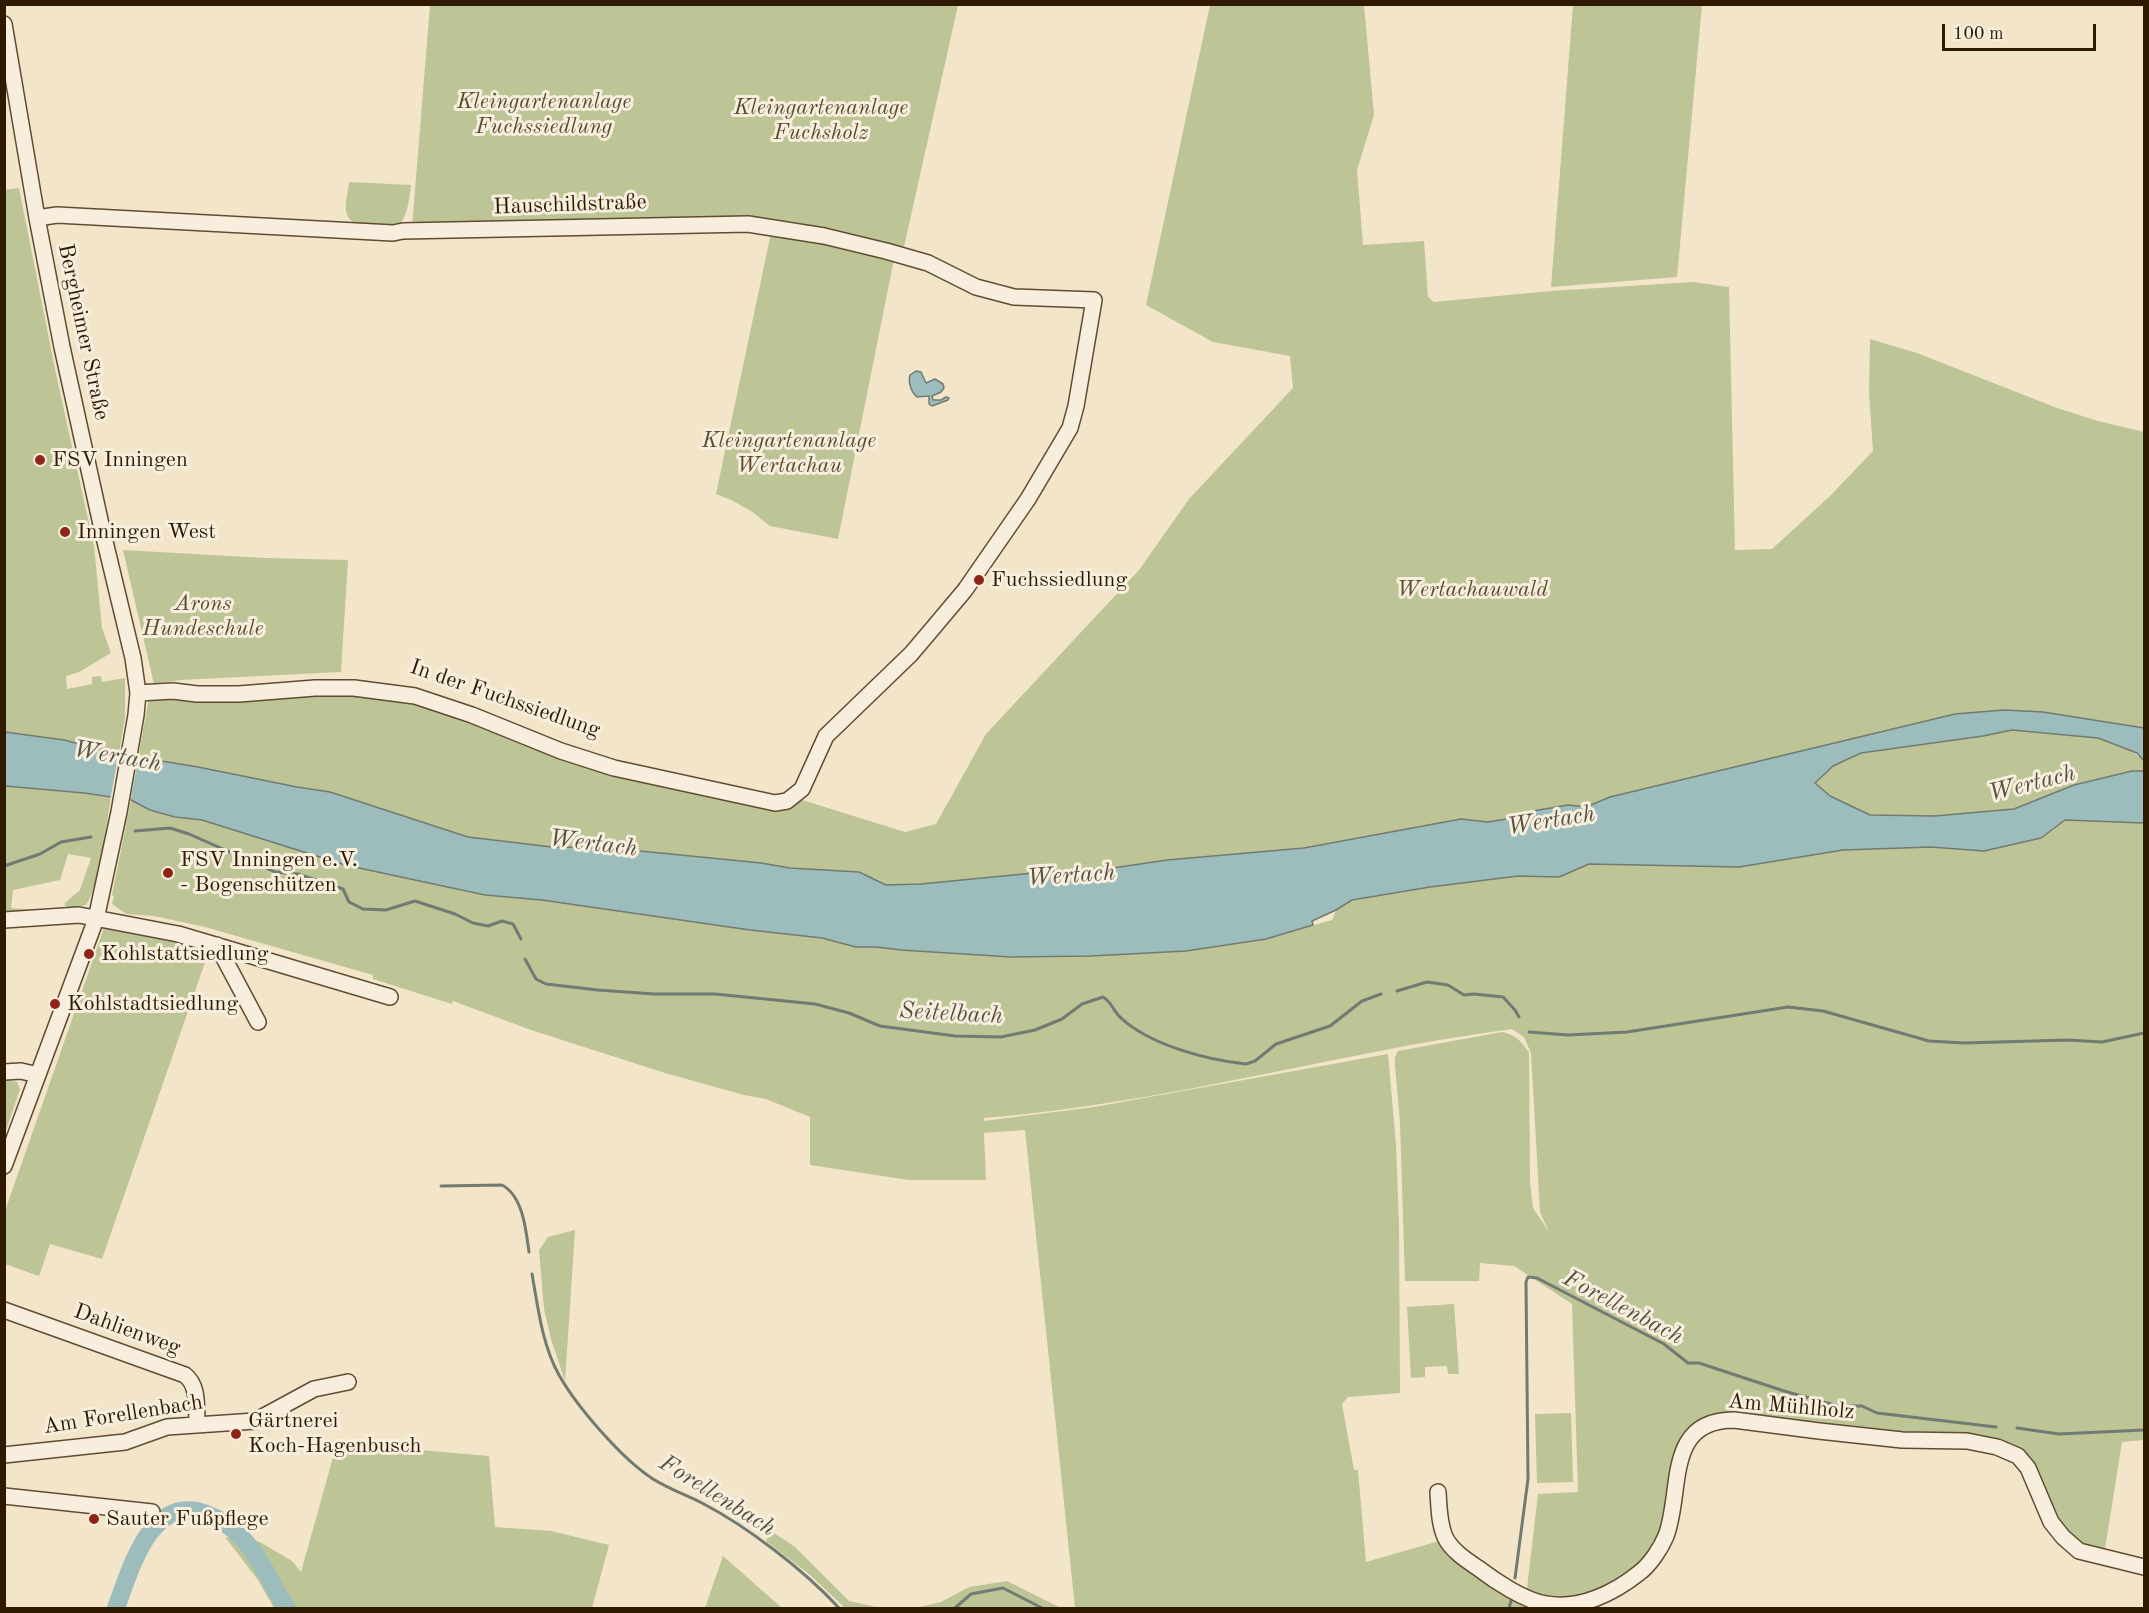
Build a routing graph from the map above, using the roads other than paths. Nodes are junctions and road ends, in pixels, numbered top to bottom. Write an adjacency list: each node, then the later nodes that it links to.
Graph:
1 (4, 24): 2 (street, Bergheimer Straße)
2 (37, 218): 3 (street, Hauschildstraße); 4 (street, Bergheimer Straße)
3 (1094, 300): 4 (street, In der Fuchssiedlung)
4 (138, 693): 5 (street, Bergheimer Straße)
5 (96, 919): 6 (street); 7 (street); 11 (street, Bergheimer Straße)
6 (4, 920)
7 (217, 945): 8 (street); 9 (street)
8 (390, 997)
9 (258, 1022)
10 (4, 1072): 11 (street)
11 (38, 1075): 12 (street, Bergheimer Straße)
12 (4, 1166)
13 (4, 1310): 15 (street, Dahlienweg)
14 (348, 1382): 15 (street, Am Forellenbach)
15 (197, 1423): 16 (street, Am Forellenbach)
16 (4, 1455)
17 (1438, 1492): 20 (street, Am Mühlholz)
18 (4, 1496): 19 (street)
19 (152, 1512)
20 (2145, 1567)

